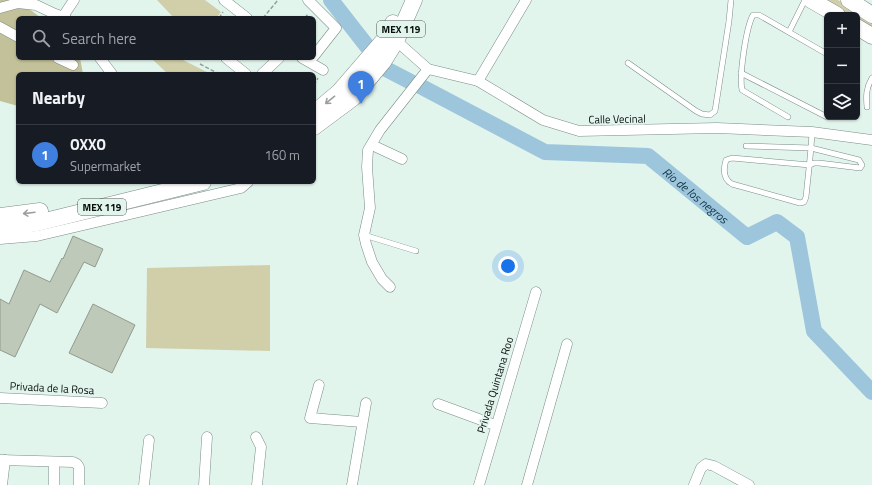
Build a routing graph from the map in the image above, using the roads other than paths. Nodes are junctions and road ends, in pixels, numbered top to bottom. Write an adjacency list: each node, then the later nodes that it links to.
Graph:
1 (74, 0): 15 (street)
2 (224, 0): 16 (street)
3 (308, 0): 23 (street)
4 (403, 0): 22 (main road, MEX 119)
5 (414, 0): 22 (main road, MEX 119)
6 (526, 0): 40 (street)
7 (731, 0): 30 (lane)
8 (805, 0): 19 (lane)
9 (811, 0): 12 (main road)
10 (849, 0): 13 (main road)
11 (0, 8): 14 (street)
12 (832, 12)
13 (872, 15)
14 (58, 16)
15 (61, 16)
16 (244, 16)
17 (0, 27): 20 (street)
18 (860, 29): 21 (main road)
19 (789, 32): 24 (lane); 38 (lane)
20 (16, 36)
21 (872, 36)
22 (392, 38): 32 (main road, MEX 119); 33 (street, Calle Vecinal)
23 (316, 50)
24 (824, 52)
25 (62, 60): 31 (street)
26 (105, 60): 35 (street)
27 (228, 60): 36 (street)
28 (277, 60): 37 (street)
29 (311, 60): 34 (street)
30 (628, 63)
31 (73, 66)
32 (368, 69): 42 (main road, MEX 119, one-way to 42); 45 (main road, MEX 119)
33 (428, 69): 40 (street, Calle Vecinal); 48 (street)
34 (323, 70)
35 (111, 72)
36 (244, 72)
37 (264, 72)
38 (741, 73): 43 (lane); 44 (lane)
39 (872, 78): 41 (lane)
40 (478, 81): 46 (street, Calle Vecinal)
41 (867, 107)
42 (316, 111)
43 (824, 114)
44 (788, 117)
45 (316, 125)
46 (812, 132): 47 (street, Calle Vecinal); 50 (lane)
47 (872, 140)
48 (372, 144): 51 (street); 58 (street)
49 (746, 146): 50 (lane)
50 (811, 148): 52 (lane); 52 (lane)
51 (402, 159)
52 (810, 165): 52 (lane)
53 (153, 184): 56 (main road, MEX 119, one-way to 56)
54 (195, 184): 57 (main road, MEX 119)
55 (246, 184): 59 (street)
56 (0, 216)
57 (0, 228)
58 (364, 235): 60 (lane); 61 (street)
59 (0, 239)
60 (416, 251)
61 (390, 287)
62 (536, 292): 70 (street, Privada Quintana Roo)
63 (567, 344): 84 (street)
64 (319, 385): 69 (street)
65 (0, 398): 66 (street, Privada de la Rosa)
66 (102, 403)
67 (366, 403): 69 (street)
68 (438, 404): 70 (street)
69 (362, 422): 82 (street)
70 (495, 425): 83 (street, Privada Quintana Roo)
71 (256, 437): 81 (street)
72 (206, 438): 80 (street)
73 (150, 440): 79 (street)
74 (2, 460): 75 (street); 76 (street)
75 (54, 462): 77 (street); 78 (street)
76 (2, 485)
77 (54, 485)
78 (79, 485)
79 (144, 485)
80 (204, 485)
81 (257, 485)
82 (352, 485)
83 (479, 485)
84 (527, 485)
85 (694, 485): 86 (street)
86 (749, 485)

